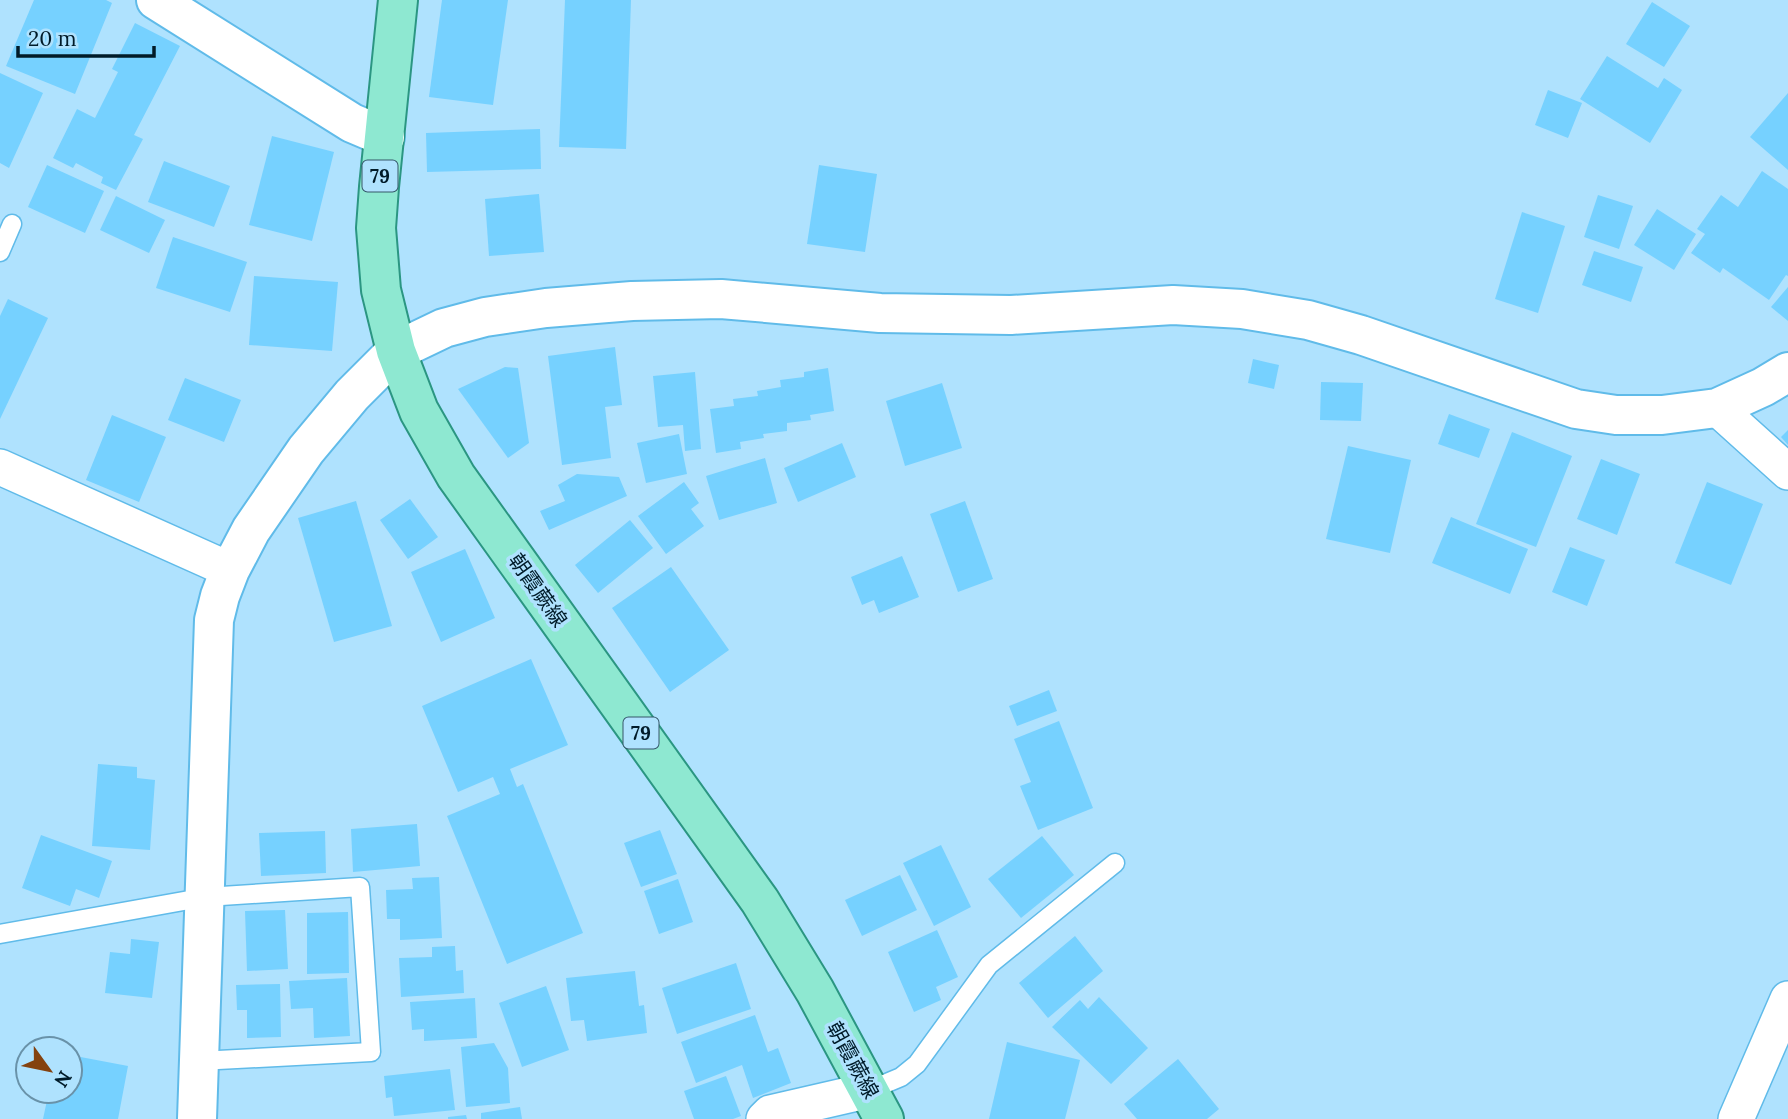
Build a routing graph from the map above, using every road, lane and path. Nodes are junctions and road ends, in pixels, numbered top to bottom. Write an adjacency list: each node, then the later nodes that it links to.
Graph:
1 (156, 0): 3 (street)
2 (398, 0): 3 (main road, 朝霞蕨線 / 79)
3 (385, 136): 6 (main road, 朝霞蕨線 / 79)
4 (12, 224): 5 (lane)
5 (0, 251)
6 (396, 351): 8 (street); 11 (street); 17 (main road, 朝霞蕨線 / 79)
7 (1788, 372): 8 (street)
8 (1717, 408): 10 (street)
9 (0, 467): 11 (street)
10 (1788, 472)
11 (230, 570): 13 (street)
12 (1115, 863): 17 (lane)
13 (206, 897): 14 (lane); 16 (street); 16 (lane)
14 (0, 934)
15 (1788, 999): 20 (street)
16 (199, 1061): 18 (street)
17 (877, 1104): 19 (street)
18 (197, 1119)
19 (764, 1119)
20 (1736, 1119)

